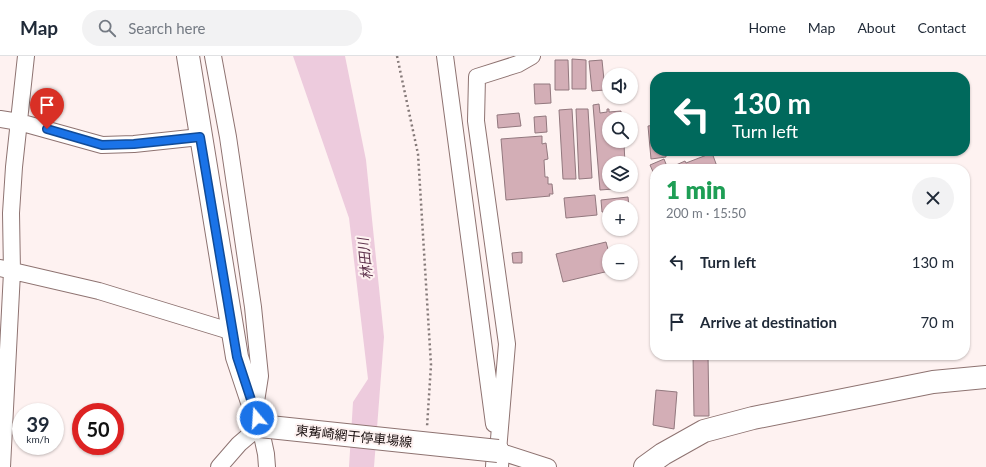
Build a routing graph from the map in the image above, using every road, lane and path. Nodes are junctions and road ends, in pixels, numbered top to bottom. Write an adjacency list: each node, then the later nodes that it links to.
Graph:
1 (26, 56): 8 (street)
2 (188, 56): 9 (main road)
3 (213, 56): 13 (street)
4 (397, 56): 14 (path)
5 (445, 56): 15 (street)
6 (532, 56): 15 (street)
7 (0, 119): 8 (street)
8 (19, 122): 9 (street); 10 (street)
9 (200, 137): 11 (main road)
10 (6, 270): 11 (street); 16 (street)
11 (233, 332): 13 (main road)
12 (986, 377): 20 (main road)
13 (257, 418): 15 (main road, 東觜崎網干停車場線, bridge); 17 (street); 18 (street)
14 (427, 428)
15 (498, 459): 19 (street)
16 (2, 467)
17 (219, 467)
18 (267, 467)
19 (548, 467)
20 (645, 467)

